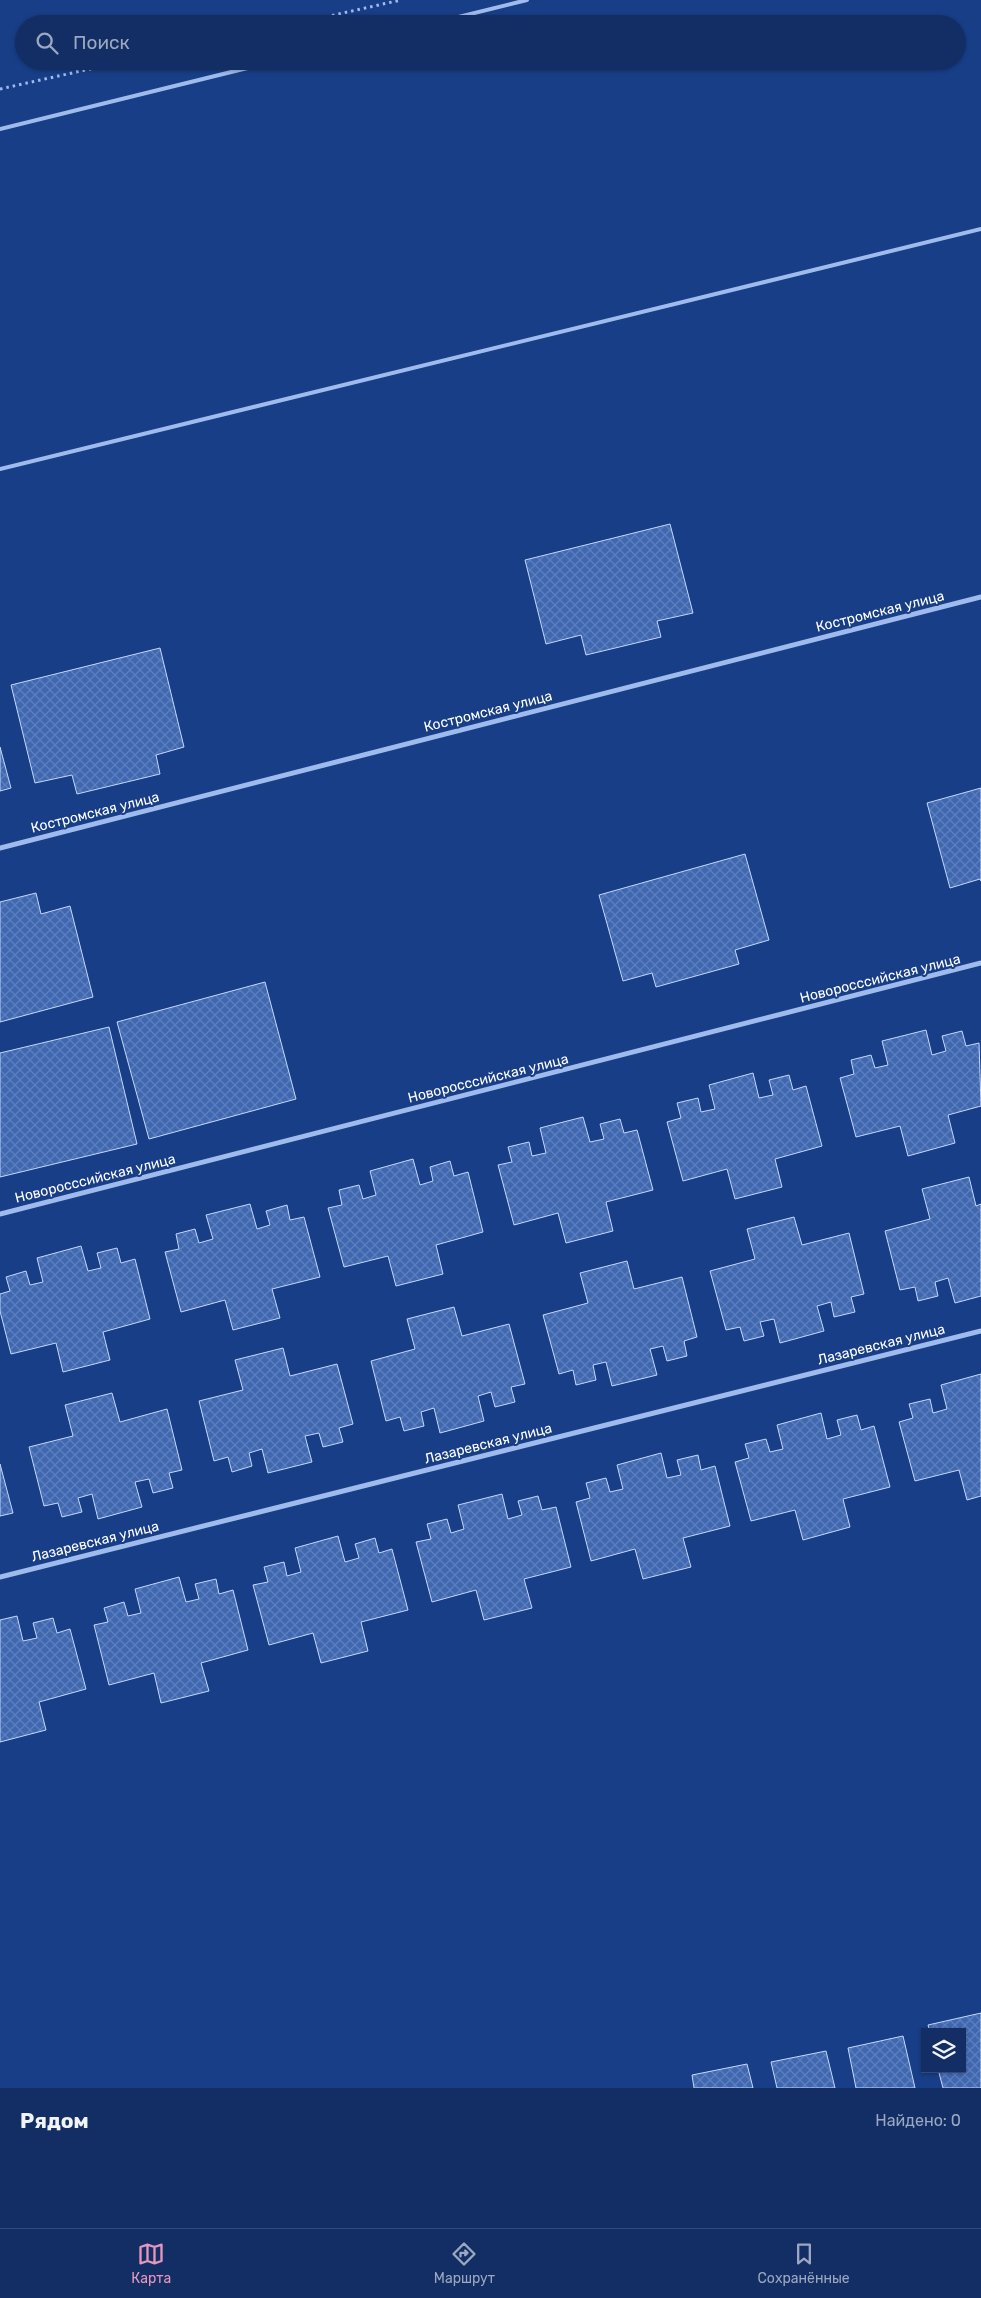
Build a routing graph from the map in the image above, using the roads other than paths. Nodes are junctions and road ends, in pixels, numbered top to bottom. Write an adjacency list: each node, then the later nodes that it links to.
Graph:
1 (527, 0): 2 (lane)
2 (466, 15)
3 (239, 70): 4 (lane)
4 (0, 129)
5 (981, 229): 6 (lane)
6 (0, 469)
7 (981, 597): 8 (street, Костромская улица)
8 (0, 848)
9 (981, 964): 10 (street, Новоросссийская улица)
10 (0, 1214)
11 (981, 1331): 12 (street, Лазаревская улица)
12 (0, 1577)

